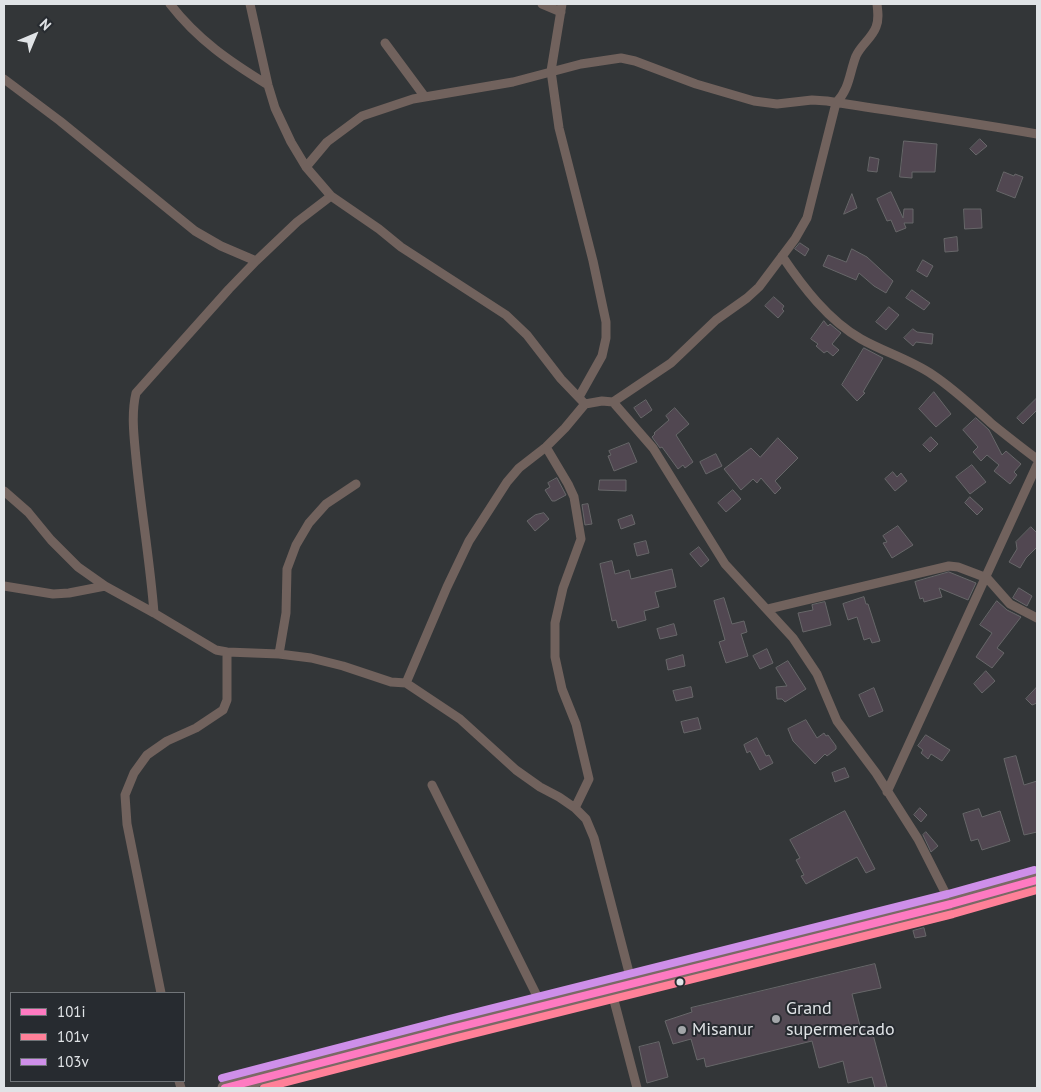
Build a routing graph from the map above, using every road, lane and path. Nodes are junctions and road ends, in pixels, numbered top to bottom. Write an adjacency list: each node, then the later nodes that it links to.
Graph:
1 (170, 4): 9 (street)
2 (250, 4): 9 (street)
3 (542, 4): 5 (street)
4 (877, 4): 11 (street)
5 (562, 8): 7 (street)
6 (385, 43): 10 (street)
7 (551, 71): 10 (street); 11 (street); 17 (street)
8 (4, 79): 16 (street)
9 (268, 86): 13 (street)
10 (426, 97): 13 (street)
11 (836, 103): 12 (street); 15 (street)
12 (1037, 134)
13 (306, 167): 14 (street)
14 (331, 196): 16 (street); 17 (street)
15 (782, 256): 18 (street); 20 (street)
16 (256, 261): 28 (street)
17 (582, 400): 18 (street); 19 (street)
18 (613, 402): 27 (street)
19 (546, 447): 32 (street); 35 (street)
20 (1037, 459)
21 (1037, 465): 24 (street)
22 (356, 484): 31 (street)
23 (4, 491): 26 (street)
24 (986, 578): 27 (street); 29 (street); 34 (street)
25 (4, 586): 26 (street)
26 (105, 586): 28 (street)
27 (768, 609): 34 (street)
28 (154, 612): 30 (street)
29 (1037, 618)
30 (227, 652): 31 (street); 40 (street)
31 (278, 654): 32 (street)
32 (406, 683): 35 (street)
33 (432, 785): 41 (street)
34 (887, 792): 37 (street)
35 (575, 808): 38 (street)
36 (1037, 880): 37 (main road)
37 (951, 904): 38 (main road)
38 (632, 984): 39 (main road)
39 (611, 989): 41 (main road); 43 (street)
40 (161, 992)
41 (542, 1006): 42 (main road)
42 (224, 1088)
43 (637, 1088)

